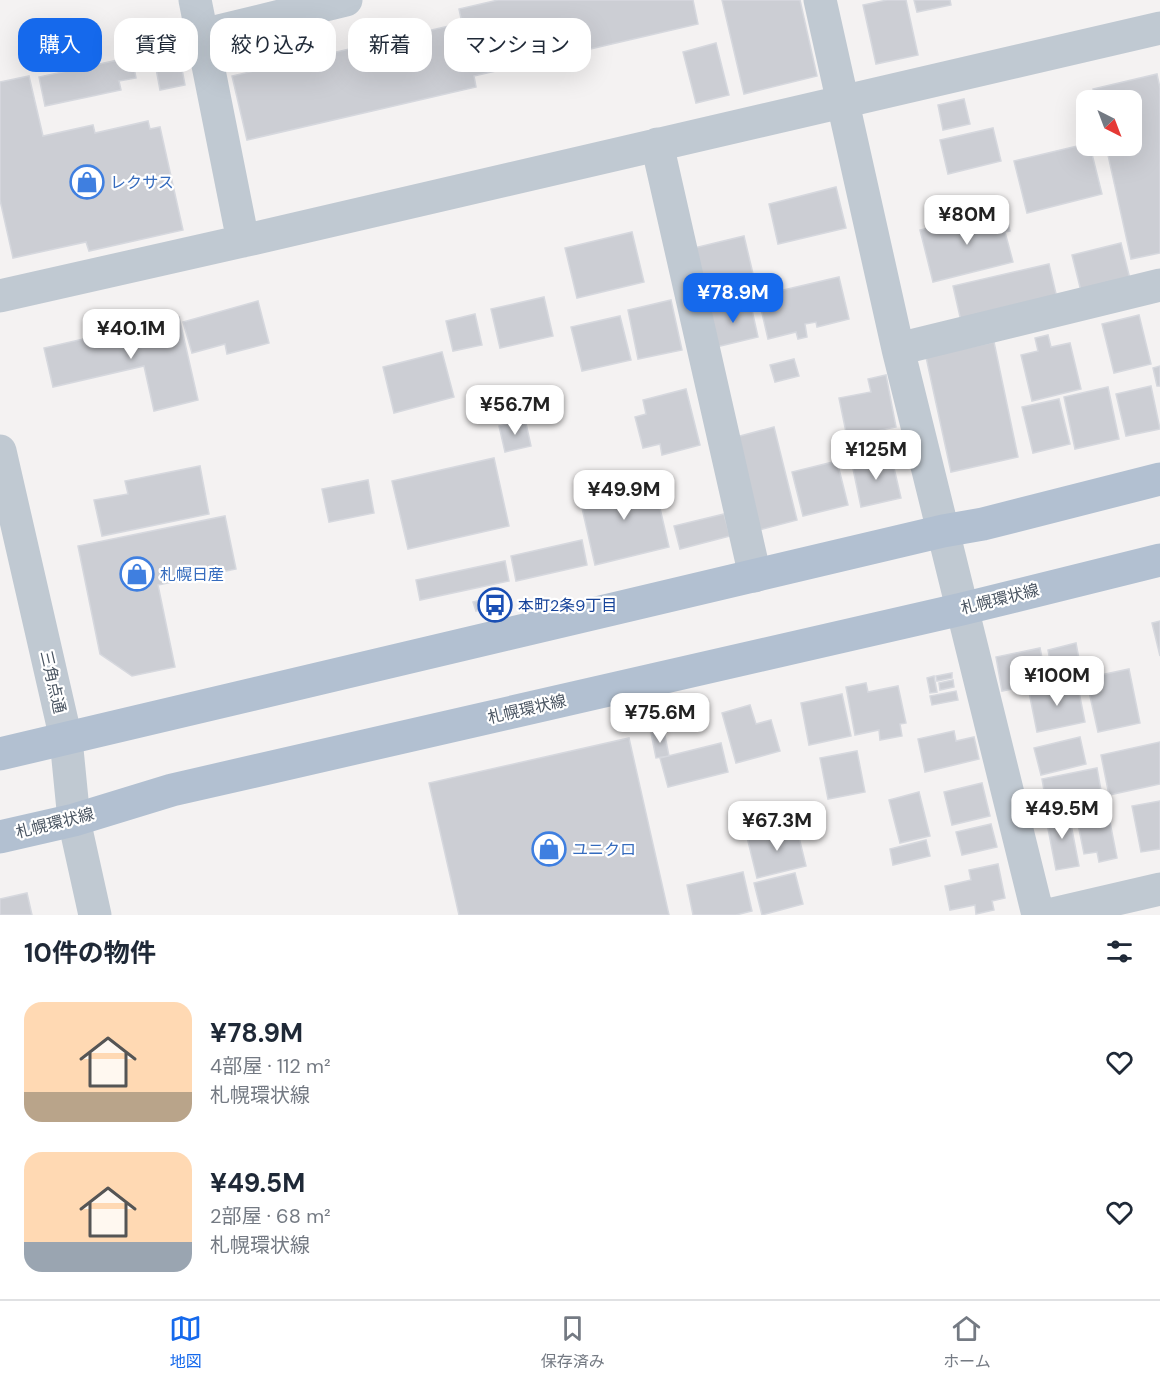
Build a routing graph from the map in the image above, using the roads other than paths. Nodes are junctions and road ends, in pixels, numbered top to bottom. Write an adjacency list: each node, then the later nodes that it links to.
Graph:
1 (195, 0): 5 (street)
2 (346, 0): 5 (street)
3 (820, 0): 6 (street)
4 (1160, 28): 6 (street)
5 (202, 35): 8 (street)
6 (843, 101): 7 (street); 11 (street)
7 (657, 144): 8 (street); 16 (street)
8 (243, 241): 10 (street)
9 (1160, 285): 11 (street)
10 (0, 296)
11 (898, 349): 14 (street)
12 (0, 451): 18 (street, 三角点通)
13 (1160, 479): 14 (main road)
14 (944, 531): 16 (main road); 17 (street)
15 (1160, 560): 17 (main road, 札幌環状線)
16 (755, 576): 18 (main road)
17 (962, 609): 20 (main road, 札幌環状線); 24 (street)
18 (66, 739): 19 (main road); 20 (street, 三角点通)
19 (0, 754)
20 (74, 820): 21 (main road, 札幌環状線); 23 (street, 三角点通)
21 (0, 837)
22 (1160, 889): 25 (street)
23 (96, 915)
24 (1038, 915)
25 (1048, 915)

